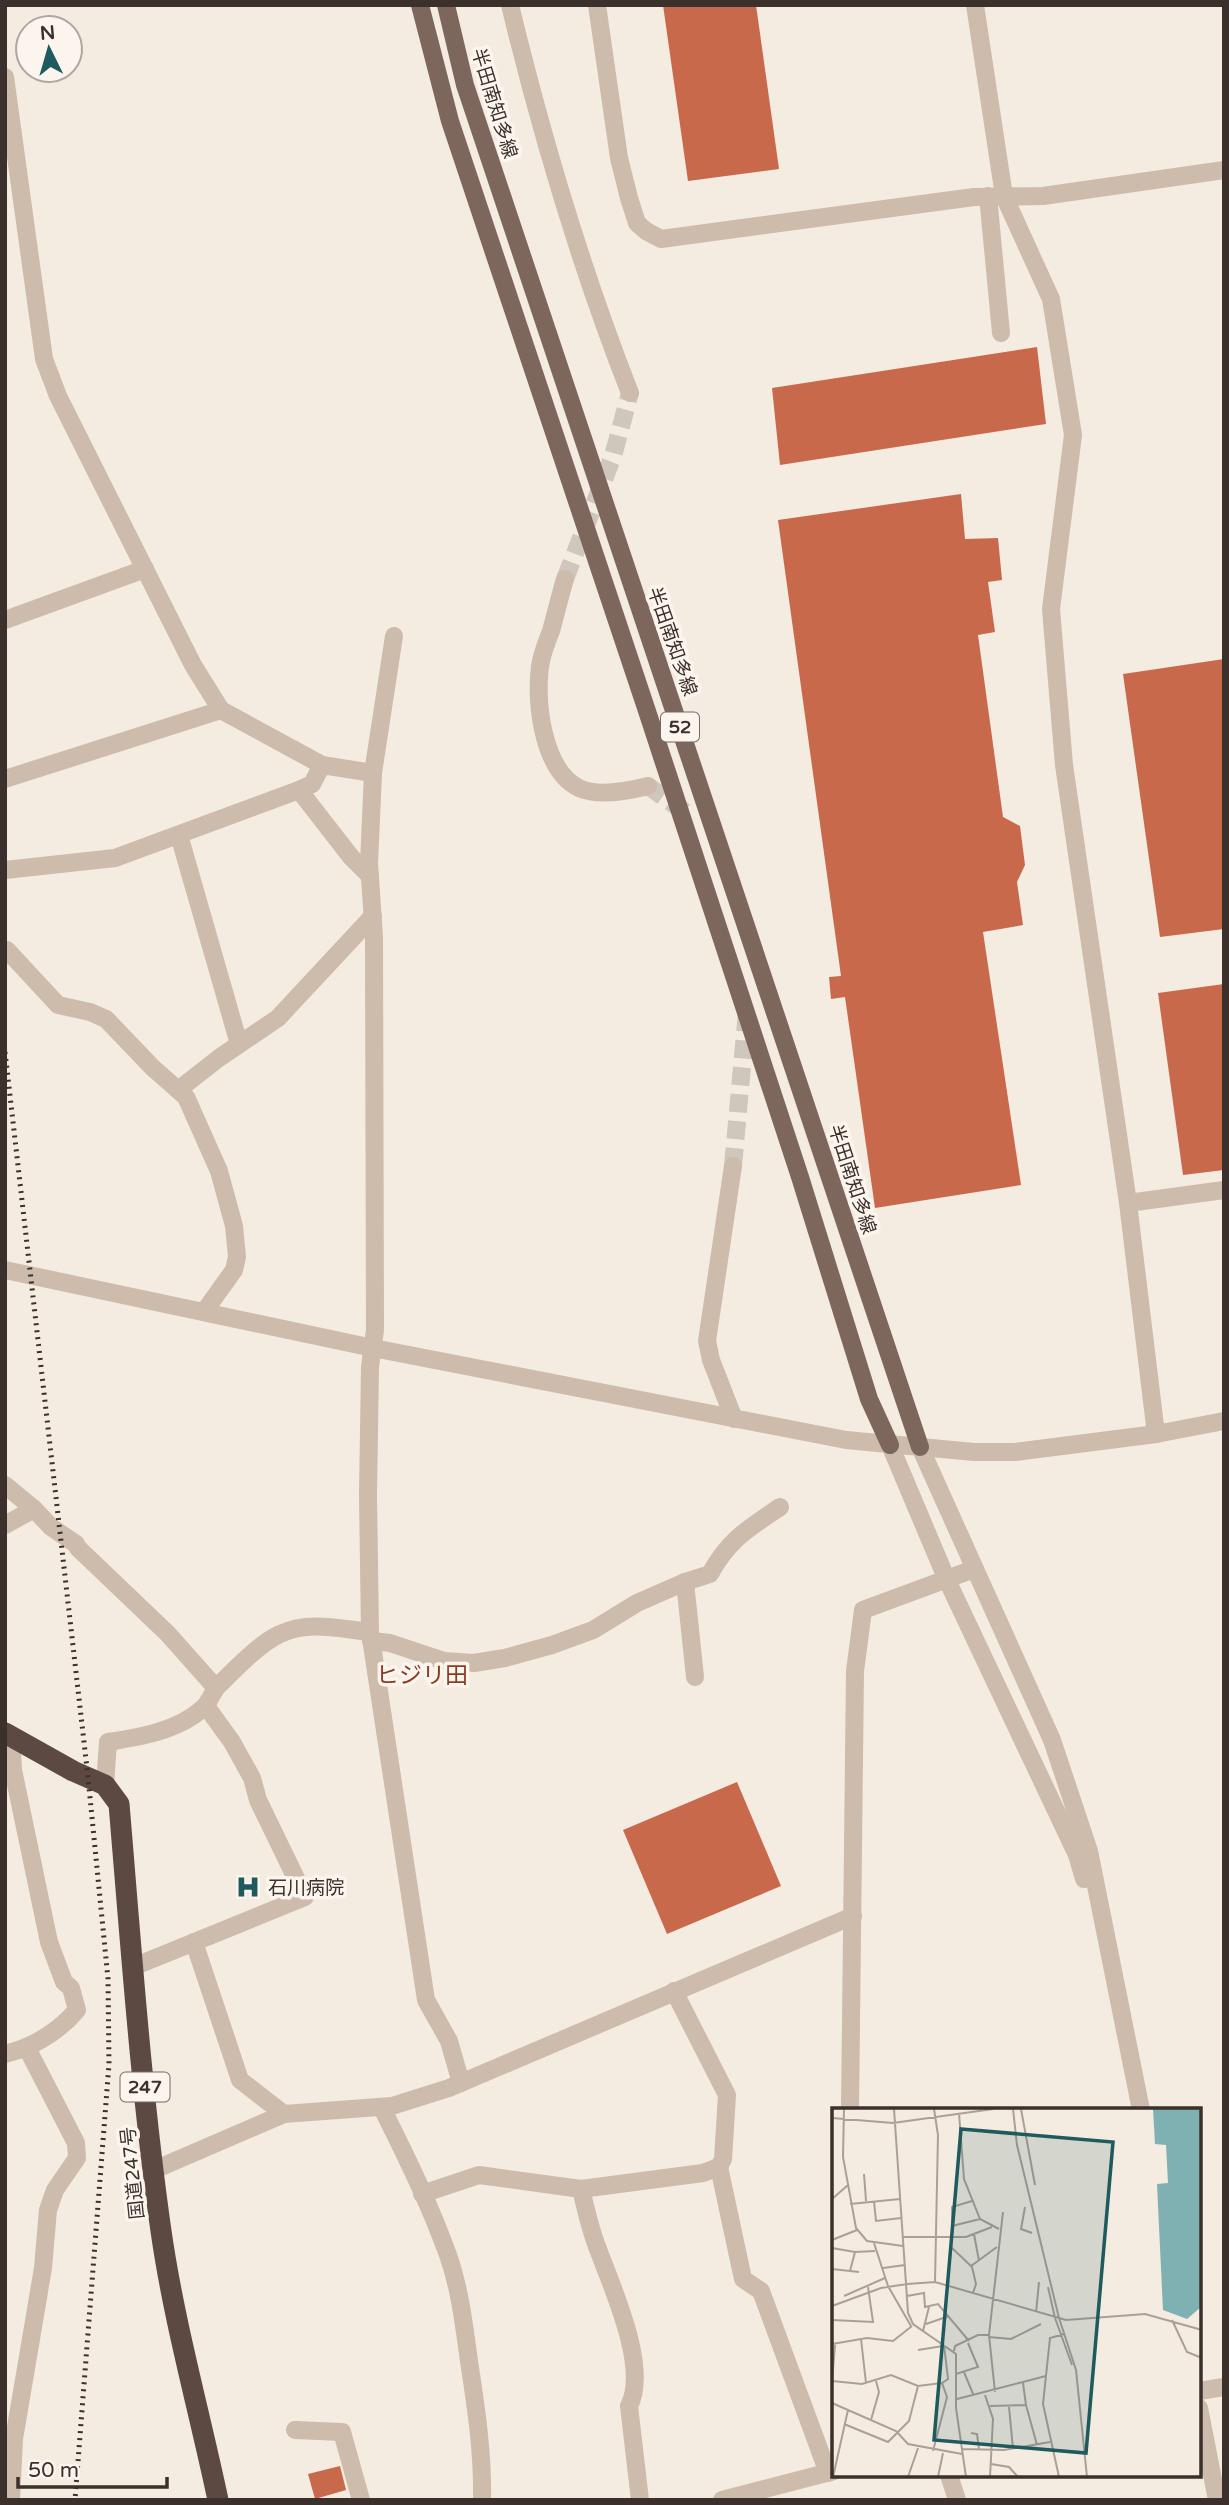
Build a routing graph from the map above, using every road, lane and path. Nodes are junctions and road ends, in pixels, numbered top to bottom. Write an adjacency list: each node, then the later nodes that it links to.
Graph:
1 (420, 5): 37 (main road, 52)
2 (446, 5): 38 (main road, 半田南知多線 / 52)
3 (510, 5): 10 (street)
4 (597, 5): 8 (street)
5 (975, 5): 8 (street)
6 (5, 77): 11 (street)
7 (1224, 170): 8 (street)
8 (996, 196): 9 (street); 30 (street)
9 (1001, 333)
10 (630, 393)
11 (145, 569): 13 (street); 15 (street)
12 (565, 579): 19 (street)
13 (5, 621)
14 (394, 636): 17 (street)
15 (221, 710): 16 (street); 18 (street)
16 (322, 765): 17 (street); 20 (street)
17 (373, 773): 23 (street)
18 (5, 779)
19 (648, 786)
20 (299, 790): 21 (street); 23 (street)
21 (179, 835): 22 (street); 26 (street)
22 (5, 870)
23 (370, 876): 24 (street)
24 (373, 916): 26 (street); 33 (street)
25 (7, 950): 27 (street)
26 (239, 1044): 27 (street)
27 (178, 1090): 32 (street)
28 (733, 1166): 34 (street)
29 (1224, 1190): 30 (street)
30 (1128, 1203): 36 (street)
31 (5, 1269): 32 (street)
32 (204, 1312): 33 (street)
33 (373, 1348): 34 (street); 46 (street)
34 (734, 1419): 37 (street)
35 (1224, 1421): 36 (street)
36 (1156, 1434): 38 (street)
37 (890, 1445): 38 (street); 44 (street)
38 (920, 1447): 43 (street)
39 (5, 1485): 41 (street)
40 (780, 1507): 45 (street)
41 (34, 1509): 42 (street); 48 (street)
42 (5, 1525)
43 (974, 1569): 44 (street); 55 (street)
44 (947, 1580): 52 (street); 55 (street)
45 (685, 1582): 46 (street); 47 (street)
46 (371, 1637): 48 (street); 59 (street)
47 (695, 1677)
48 (216, 1688): 49 (street)
49 (206, 1706): 51 (street); 53 (street)
50 (10, 1745): 51 (highway); 57 (street)
51 (105, 1785): 54 (highway, 国道247号 / 247)
52 (853, 1916): 56 (street); 61 (street)
53 (194, 1942): 54 (street); 63 (street)
54 (133, 1968): 65 (highway, 国道247号 / 247)
55 (1117, 1989): 62 (street)
56 (674, 1991): 59 (street); 64 (street)
57 (27, 2048): 58 (street); 74 (street)
58 (5, 2054)
59 (461, 2083): 60 (street)
60 (382, 2108): 63 (street); 67 (street)
61 (849, 2108)
62 (1141, 2108)
63 (284, 2114): 65 (street)
64 (719, 2167): 66 (street); 72 (street)
65 (154, 2170): 75 (highway, 国道247号 / 247)
66 (581, 2189): 67 (street); 78 (street)
67 (422, 2194): 77 (street)
68 (1224, 2387): 69 (street)
69 (1201, 2391)
70 (1201, 2418): 81 (street)
71 (295, 2430): 76 (street)
72 (831, 2472): 79 (street)
73 (950, 2477): 80 (street)
74 (11, 2500)
75 (218, 2500)
76 (361, 2500)
77 (482, 2500)
78 (640, 2500)
79 (722, 2500)
80 (957, 2500)
81 (1217, 2500)

